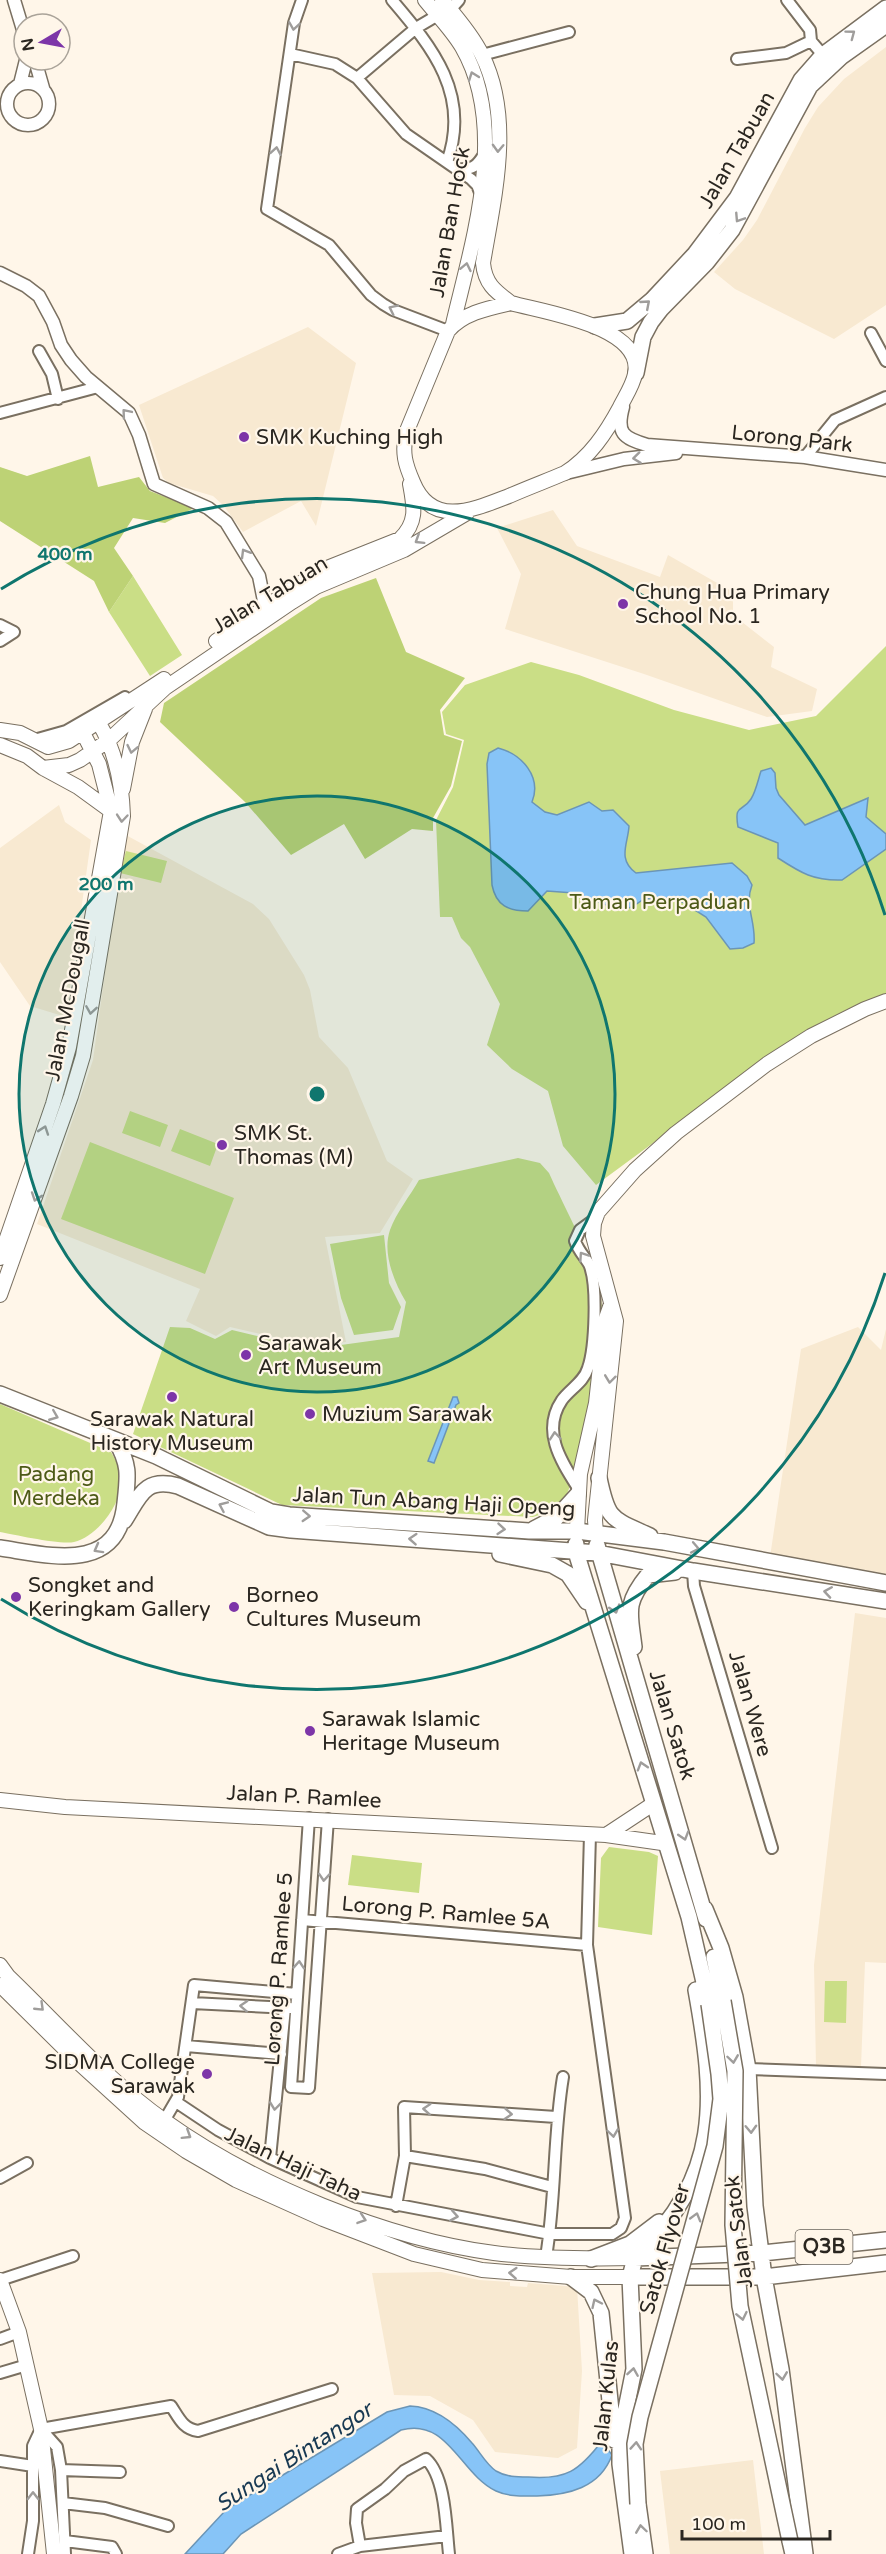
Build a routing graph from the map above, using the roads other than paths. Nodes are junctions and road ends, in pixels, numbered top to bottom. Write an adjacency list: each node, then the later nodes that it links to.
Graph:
1 (302, 0): 11 (street, one-way to 11)
2 (392, 0): 8 (street)
3 (425, 0): 5 (main road, Jalan Ban Hock)
4 (787, 0): 10 (street)
5 (447, 6): 8 (street); 12 (main road, Jalan Ban Hock); 21 (main road, Jalan Ban Hock, one-way to 5)
6 (886, 8): 13 (main road, Jalan Tabuan, one-way to 6)
7 (886, 25): 32 (main road, Jalan Tabuan, one-way to 32)
8 (416, 28): 17 (street); 22 (street)
9 (569, 32): 12 (street)
10 (811, 41): 13 (street); 14 (street)
11 (290, 54): 17 (street); 28 (street, one-way to 11)
12 (482, 55): 26 (main road, Jalan Ban Hock, one-way to 26)
13 (823, 55): 27 (main road, Jalan Tabuan, one-way to 13)
14 (737, 59)
15 (23, 72): 18 (street)
16 (38, 72): 19 (street)
17 (357, 78): 22 (street)
18 (20, 84): 19 (street); 20 (street)
19 (43, 88): 20 (street)
20 (4, 108)
21 (486, 152): 23 (street); 24 (main road, Jalan Ban Hock)
22 (447, 162): 23 (street)
23 (457, 169): 24 (street)
24 (481, 195): 28 (main road, Jalan Ban Hock, one-way to 24)
25 (0, 273): 33 (street)
26 (511, 303): 27 (main road); 28 (main road)
27 (595, 326): 32 (main road)
28 (450, 327): 41 (main road, Jalan Ban Hock)
29 (872, 333): 31 (street)
30 (39, 351): 36 (street)
31 (886, 362)
32 (636, 373): 34 (main road, Jalan Tabuan)
33 (98, 387): 36 (street); 44 (street, one-way to 33)
34 (626, 396): 38 (street); 42 (main road, Jalan Tabuan)
35 (886, 397): 39 (street)
36 (58, 399): 37 (street)
37 (0, 413)
38 (695, 450): 39 (street, Lorong Park); 42 (street, one-way to 42)
39 (805, 458): 40 (street, Lorong Park)
40 (886, 470)
41 (408, 471): 43 (main road); 44 (main road, Jalan Tabuan)
42 (565, 473): 43 (main road, Jalan Tabuan)
43 (470, 511): 48 (main road, Jalan Tabuan, one-way to 48)
44 (265, 606): 47 (main road, Jalan Tabuan)
45 (0, 625): 46 (street)
46 (0, 641)
47 (150, 689): 49 (main road, Jalan Tabuan); 52 (street)
48 (147, 705): 53 (main road, Jalan Tabuan); 57 (main road, one-way to 57)
49 (99, 723): 51 (main road, Jalan Tabuan); 53 (main road, Jalan McDougall)
50 (0, 730): 52 (main road, Jalan Tabuan)
51 (83, 733): 52 (main road, Jalan Tabuan); 55 (main road, Jalan McDougall)
52 (34, 740)
53 (109, 740): 55 (main road, Jalan Tabuan); 57 (main road, Jalan McDougall)
54 (0, 745): 56 (main road)
55 (92, 749): 56 (main road, Jalan Tabuan); 58 (main road, Jalan McDougall)
56 (43, 768): 58 (main road)
57 (122, 795): 62 (main road, Jalan McDougall, one-way to 62)
58 (111, 811): 61 (main road, Jalan McDougall, one-way to 58)
59 (886, 1001): 60 (main road)
60 (595, 1219): 63 (main road); 67 (street, one-way to 60)
61 (0, 1258)
62 (0, 1295)
63 (611, 1304): 66 (main road, one-way to 66); 67 (main road)
64 (0, 1394): 65 (main road, Jalan Tun Abang Haji Openg, one-way to 65)
65 (116, 1441): 68 (main road); 69 (main road, Jalan Tun Abang Haji Openg, one-way to 69)
66 (599, 1478): 71 (main road); 73 (main road)
67 (578, 1491): 69 (main road); 70 (main road)
68 (123, 1521): 72 (main road, Jalan Tun Abang Haji Openg, one-way to 68); 74 (main road, Jalan Tun Abang Haji Openg, one-way to 74)
69 (529, 1531): 70 (main road, Jalan Tun Abang Haji Openg)
70 (577, 1531): 71 (main road, Jalan Tun Abang Haji Openg); 75 (main road)
71 (596, 1533): 73 (main road, Jalan Tun Abang Haji Openg); 76 (main road, Jalan Satok)
72 (442, 1542): 75 (main road, Jalan Tun Abang Haji Openg); 80 (main road)
73 (664, 1542): 78 (main road, Jalan Tun Abang Haji Openg, one-way to 78)
74 (0, 1548)
75 (576, 1552): 76 (main road, Jalan Tun Abang Haji Openg); 80 (main road, Jalan Satok)
76 (598, 1553): 77 (main road, Jalan Tun Abang Haji Openg); 81 (main road, Jalan Satok, one-way to 81)
77 (693, 1571): 79 (main road, Jalan Tun Abang Haji Openg, one-way to 77); 81 (main road); 90 (street, Jalan Were)
78 (886, 1583)
79 (886, 1601)
80 (598, 1620): 83 (main road, Jalan Satok, one-way to 80)
81 (639, 1684): 91 (main road, Jalan Satok, one-way to 91)
82 (0, 1800): 84 (main road, Jalan P. Ramlee)
83 (653, 1804): 86 (main road, Jalan Satok); 88 (main road)
84 (309, 1818): 85 (main road, Jalan P. Ramlee); 92 (street, Lorong P. Ramlee 5)
85 (328, 1819): 87 (main road, Jalan P. Ramlee); 93 (street, Lorong P. Ramlee 5, one-way to 93)
86 (660, 1824): 89 (main road, Jalan Satok); 99 (main road, Jalan Satok)
87 (590, 1834): 88 (main road, Jalan P. Ramlee); 94 (street)
88 (606, 1835): 89 (main road, Jalan P. Ramlee)
89 (663, 1843): 115 (main road, Jalan Satok)
90 (772, 1848)
91 (705, 1910): 99 (main road, Jalan Satok); 103 (main road, Jalan Satok)
92 (302, 1920): 93 (street, Lorong P. Ramlee 5A); 97 (street, Lorong P. Ramlee 5, one-way to 92)
93 (321, 1922): 94 (street, Lorong P. Ramlee 5A); 100 (street, Lorong P. Ramlee 5)
94 (587, 1945): 116 (street, one-way to 116)
95 (0, 1965): 108 (main road, Jalan Haji Taha, one-way to 108)
96 (0, 1985): 124 (main road, Jalan Haji Taha, one-way to 96)
97 (297, 1994): 98 (street); 100 (street, Lorong P. Ramlee 5)
98 (192, 2003): 100 (street, one-way to 98); 101 (street)
99 (716, 2003): 146 (main road, Jalan Satok, one-way to 146, bridge); 155 (main road, Satok Flyover, one-way to 99, bridge)
100 (291, 2008): 102 (street)
101 (186, 2046): 102 (street); 106 (street)
102 (281, 2054): 110 (street, one-way to 110)
103 (748, 2069): 104 (street); 118 (main road, Jalan Satok, one-way to 118)
104 (886, 2074)
105 (563, 2077): 107 (street)
106 (176, 2103): 108 (street); 110 (street)
107 (556, 2117): 109 (street); 113 (street)
108 (164, 2121): 120 (main road, Jalan Haji Taha, one-way to 120)
109 (405, 2156): 113 (street); 114 (street)
110 (270, 2158): 114 (street)
111 (27, 2163): 112 (street)
112 (0, 2178)
113 (552, 2187): 116 (street)
114 (396, 2206): 116 (street, one-way to 116)
115 (679, 2206): 121 (main road, Jalan Satok); 122 (main road)
116 (550, 2234): 120 (street)
117 (886, 2240): 118 (main road, Q3B)
118 (762, 2253): 121 (main road); 126 (main road, Jalan Satok)
119 (73, 2256): 127 (street)
120 (546, 2257): 122 (main road, Jalan Haji Taha)
121 (635, 2258): 122 (main road, Jalan Haji Taha); 125 (main road, Jalan Kulas)
122 (591, 2259)
123 (886, 2264): 126 (main road)
124 (572, 2277): 125 (main road, Jalan Haji Taha); 136 (main road, one-way to 124)
125 (630, 2277): 126 (main road); 136 (main road, Jalan Kulas, one-way to 125)
126 (764, 2277): 156 (main road, Jalan Satok, one-way to 156)
127 (0, 2280): 128 (main road)
128 (3, 2298): 129 (main road)
129 (19, 2332): 130 (street); 131 (main road)
130 (0, 2339)
131 (27, 2365): 132 (street); 134 (main road)
132 (0, 2373)
133 (332, 2389): 134 (street)
134 (41, 2429): 137 (street); 138 (street); 142 (main road)
135 (0, 2461): 137 (street)
136 (620, 2464): 154 (main road, Jalan Kulas)
137 (33, 2466): 147 (street, one-way to 137)
138 (61, 2470): 139 (street); 140 (street)
139 (120, 2472)
140 (63, 2503): 141 (street); 144 (street)
141 (168, 2526)
142 (51, 2534): 148 (main road); 149 (main road)
143 (447, 2536): 145 (street); 145 (street); 153 (street)
144 (64, 2541): 150 (street); 151 (street)
145 (360, 2546): 152 (street)
146 (791, 2548)
147 (28, 2554)
148 (43, 2554)
149 (54, 2554)
150 (65, 2554)
151 (116, 2554)
152 (338, 2554)
153 (449, 2554)
154 (632, 2554)
155 (645, 2554)
156 (805, 2554)

